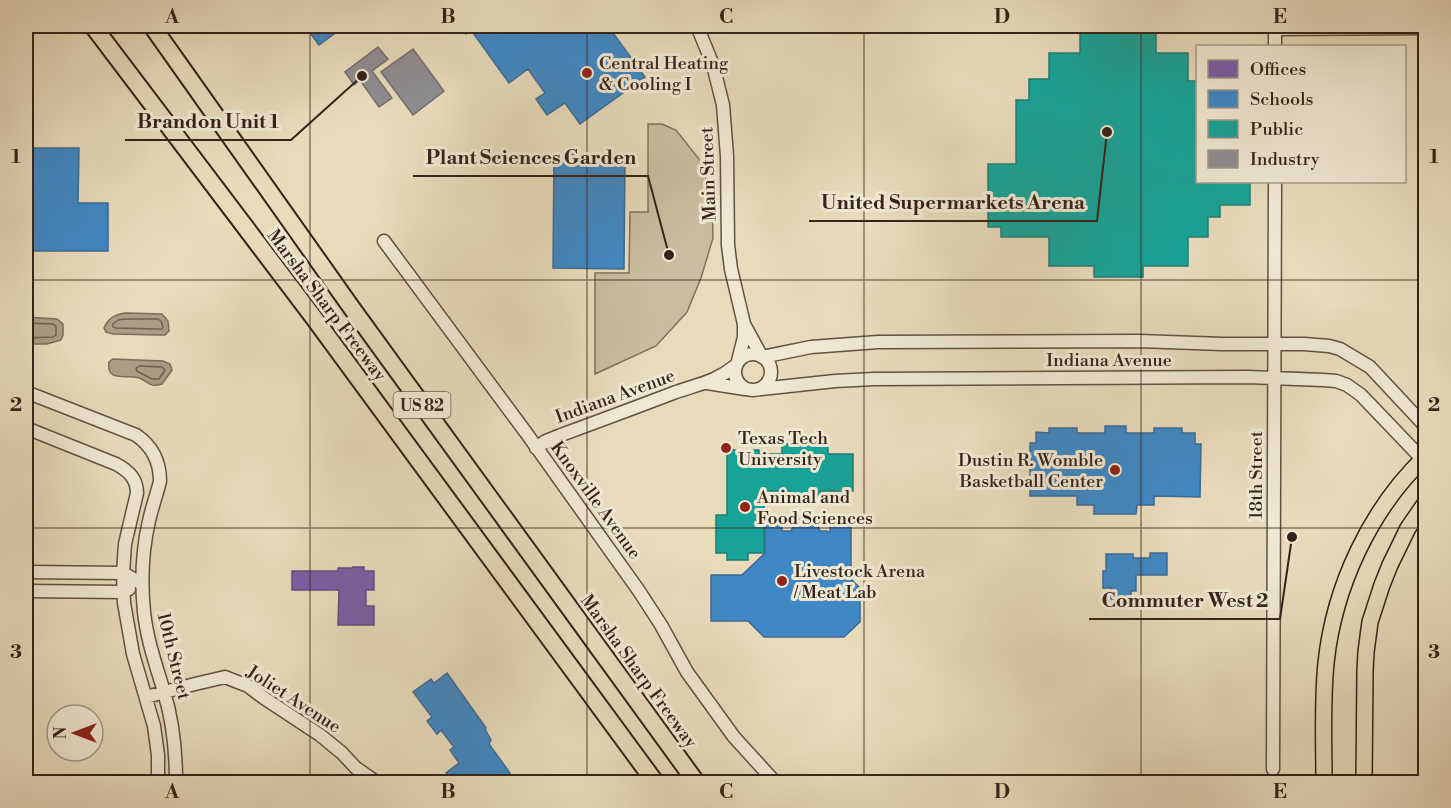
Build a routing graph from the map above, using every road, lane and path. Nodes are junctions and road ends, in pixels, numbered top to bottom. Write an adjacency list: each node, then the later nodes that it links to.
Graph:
1 (93, 26): 34 (highway, Marsha Sharp Freeway / US 82)
2 (152, 26): 35 (highway, Marsha Sharp Freeway / US 82)
3 (697, 26): 9 (street, Main Street)
4 (1275, 27): 5 (street); 6 (street)
5 (1425, 28)
6 (1275, 45)
7 (1275, 183): 10 (street, 18th Street)
8 (384, 241): 20 (street, Knoxville Avenue)
9 (744, 324): 11 (street, Main Street); 12 (street, Main Street)
10 (1275, 343): 11 (street, Indiana Avenue); 13 (street, 18th Street); 18 (street, Indiana Avenue)
11 (762, 357): 12 (street); 16 (street)
12 (737, 364): 14 (street, Indiana Avenue); 15 (street)
13 (1275, 378): 16 (street, Indiana Avenue); 21 (street, Indiana Avenue); 30 (street, 18th Street)
14 (707, 383): 15 (street, Indiana Avenue); 20 (street, Indiana Avenue)
15 (745, 389): 16 (street)
16 (761, 389)
17 (26, 392): 25 (street, 10th Street)
18 (1425, 427)
19 (26, 428): 24 (street, 10th Street)
20 (537, 448): 36 (street, Knoxville Avenue)
21 (1424, 459): 37 (main road)
22 (1425, 502): 38 (main road)
23 (26, 572): 24 (street)
24 (123, 573): 25 (street); 27 (street, 10th Street)
25 (142, 584): 27 (street); 28 (street, 10th Street)
26 (26, 591): 27 (street)
27 (123, 592): 29 (street, 10th Street)
28 (164, 692): 29 (street, Joliet Avenue); 32 (street, 10th Street); 33 (street, Joliet Avenue)
29 (147, 697): 31 (street, 10th Street)
30 (1273, 769)
31 (158, 783)
32 (176, 783)
33 (376, 783)
34 (653, 783)
35 (696, 783)
36 (775, 783)
37 (1324, 783)
38 (1364, 783)

